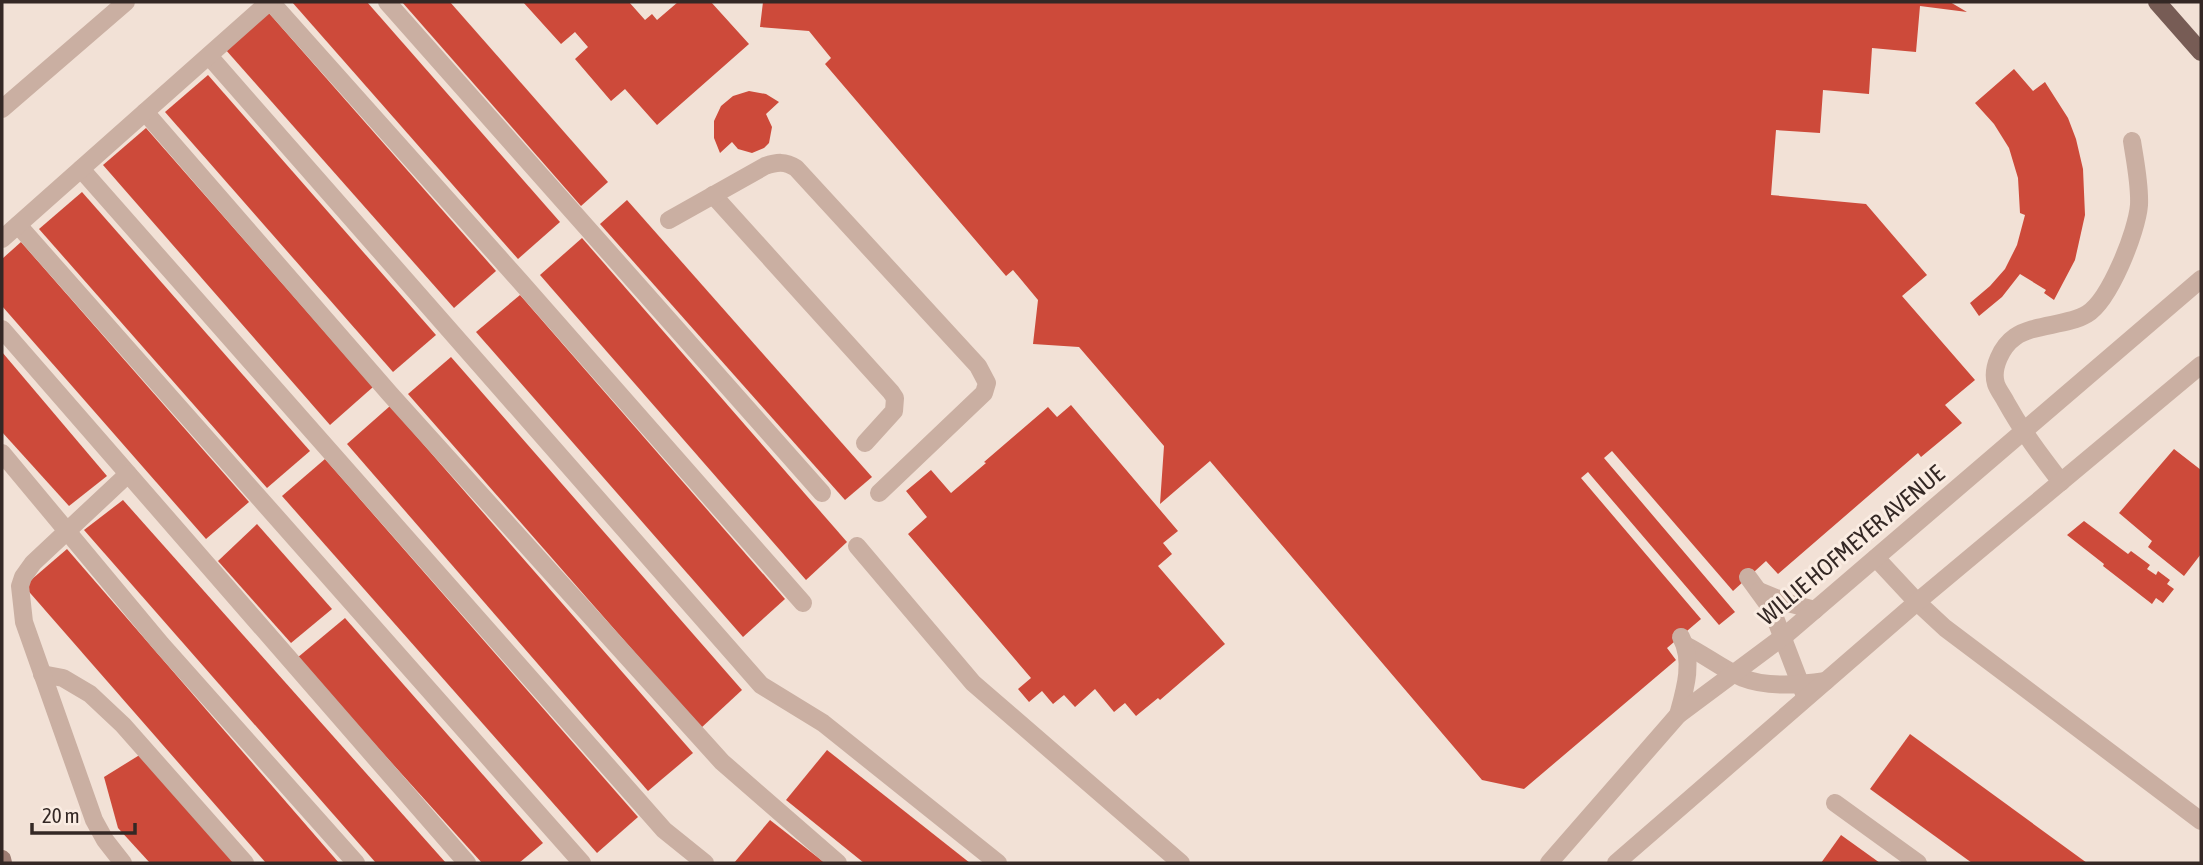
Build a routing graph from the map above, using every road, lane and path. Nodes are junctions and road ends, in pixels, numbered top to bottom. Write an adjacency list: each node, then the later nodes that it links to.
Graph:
1 (126, 2): 7 (street)
2 (270, 2): 6 (street); 29 (street)
3 (387, 2): 23 (street)
4 (2157, 2): 5 (main road)
5 (2201, 52)
6 (209, 56): 8 (street); 45 (street)
7 (2, 109)
8 (145, 112): 10 (street); 44 (street)
9 (2132, 141): 18 (street)
10 (81, 169): 13 (street); 43 (street)
11 (713, 195): 12 (street); 19 (street); 24 (street)
12 (669, 220)
13 (18, 225): 14 (street); 42 (street)
14 (2, 239)
15 (2201, 279): 18 (street, WILLIE HOFMEYER AVENUE)
16 (2, 329): 21 (street)
17 (2201, 365): 22 (street)
18 (2023, 432): 22 (street); 27 (street, WILLIE HOFMEYER AVENUE)
19 (865, 443)
20 (2, 453): 25 (street)
21 (128, 474): 25 (street); 41 (street)
22 (2061, 482): 28 (street)
23 (822, 493)
24 (879, 494)
25 (67, 531): 33 (street); 40 (street)
26 (857, 546): 46 (street)
27 (1876, 558): 28 (street); 30 (street, WILLIE HOFMEYER AVENUE)
28 (1917, 602): 34 (street); 37 (street)
29 (803, 603)
30 (1815, 610): 31 (street, WILLIE HOFMEYER AVENUE); 31 (street)
31 (1782, 637): 32 (street, WILLIE HOFMEYER AVENUE); 34 (street)
32 (1734, 673): 34 (street); 35 (street, WILLIE HOFMEYER AVENUE); 35 (street)
33 (42, 674): 38 (street); 39 (street)
34 (1804, 692): 48 (street)
35 (1678, 715): 47 (street, WILLIE HOFMEYER AVENUE)
36 (1835, 803): 49 (street)
37 (2201, 821)
38 (123, 863)
39 (245, 863)
40 (356, 863)
41 (467, 863)
42 (582, 863)
43 (705, 863)
44 (838, 863)
45 (998, 863)
46 (1181, 863)
47 (1549, 863)
48 (1616, 863)
49 (1918, 863)

